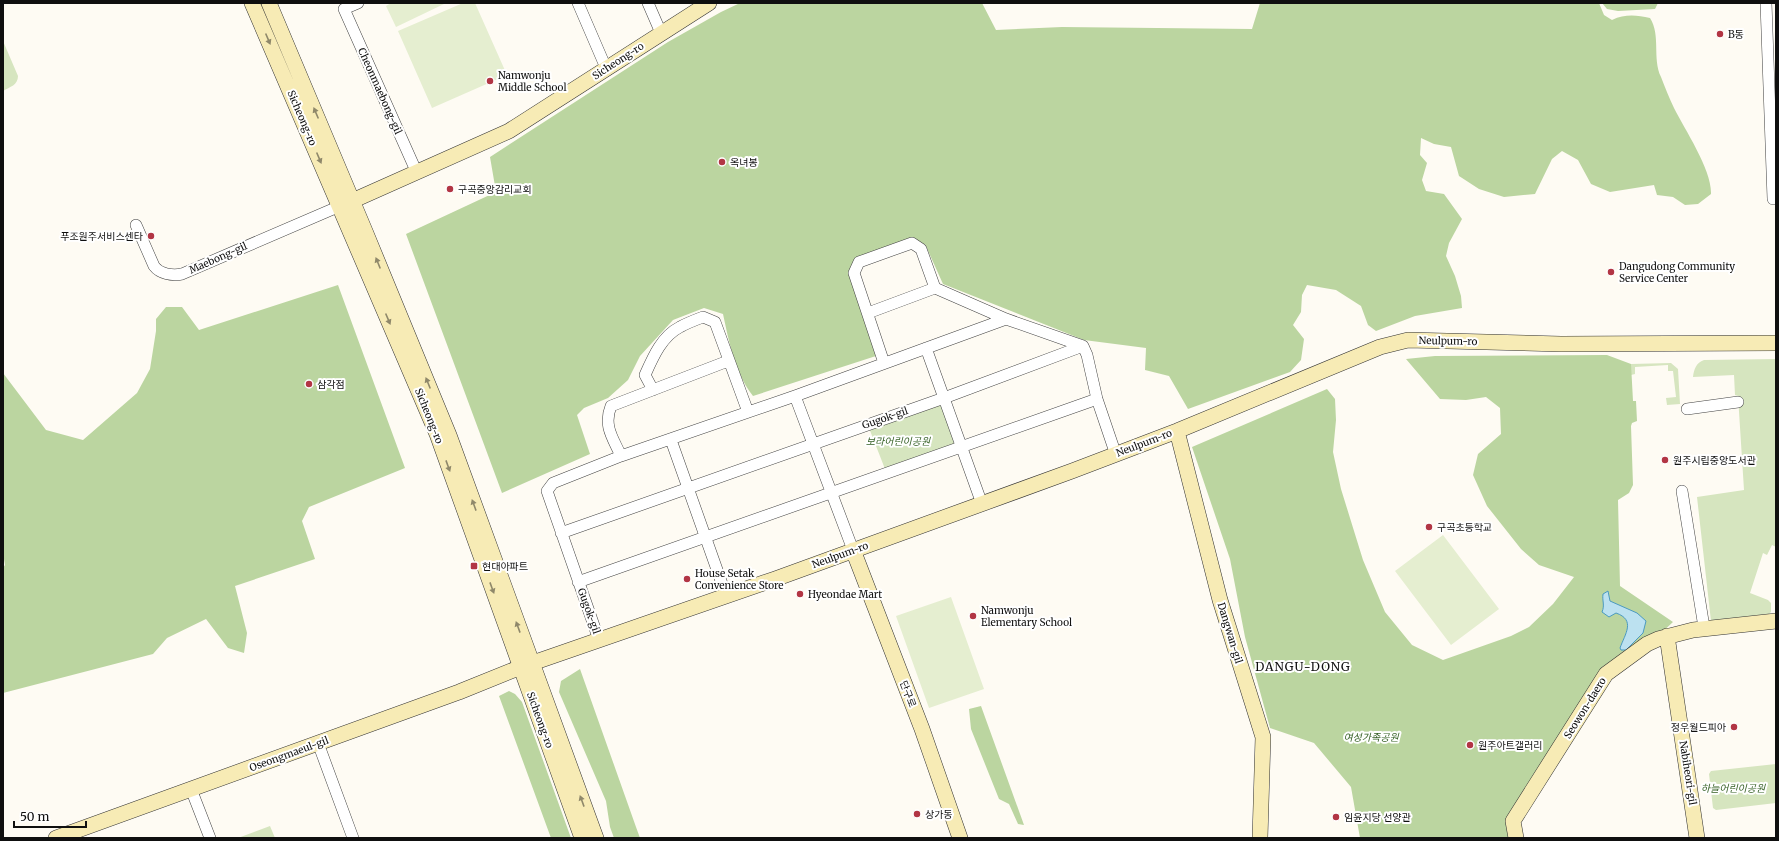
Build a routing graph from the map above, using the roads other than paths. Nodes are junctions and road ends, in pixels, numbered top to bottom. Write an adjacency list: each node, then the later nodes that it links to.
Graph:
1 (252, 3): 13 (street, Sicheong-ro, one-way to 13)
2 (269, 3): 13 (street, Sicheong-ro, one-way to 2)
3 (358, 3): 8 (street, Cheonmaebong-gil)
4 (578, 3): 10 (street)
5 (648, 3): 9 (street)
6 (709, 3): 9 (street, Sicheong-ro)
7 (1766, 3): 12 (street)
8 (342, 6): 11 (street, Cheonmaebong-gil)
9 (661, 33): 10 (street, Sicheong-ro)
10 (606, 68): 11 (street, Sicheong-ro)
11 (417, 173): 13 (street, Sicheong-ro)
12 (1776, 199)
13 (346, 203): 14 (street, Maebong-gil); 49 (street, Sicheong-ro)
14 (136, 225)
15 (935, 288): 16 (street); 16 (street); 17 (street)
16 (868, 313): 22 (street)
17 (1006, 319): 19 (street); 20 (street, Gugok-gil)
18 (1776, 343): 30 (street, Neulpum-ro)
19 (1082, 346): 25 (street, Gugok-gil); 26 (street)
20 (926, 348): 22 (street, Gugok-gil); 25 (street)
21 (728, 361): 23 (street); 23 (street); 29 (street)
22 (884, 363): 24 (street, Gugok-gil)
23 (653, 390): 35 (street)
24 (795, 396): 29 (street, Gugok-gil); 32 (street)
25 (944, 398): 32 (street, Gugok-gil); 33 (street)
26 (1097, 398): 33 (street, Gugok-gil); 34 (street)
27 (1738, 402): 28 (street)
28 (1687, 409)
29 (748, 412): 31 (street, Gugok-gil)
30 (1177, 431): 34 (street, Neulpum-ro); 58 (street, Dangwan-gil)
31 (671, 440): 35 (street, Gugok-gil); 36 (street)
32 (812, 444): 36 (street, Gugok-gil); 38 (street)
33 (961, 446): 38 (street, Gugok-gil); 39 (street)
34 (1116, 455): 39 (street, Neulpum-ro)
35 (621, 456): 40 (street, Gugok-gil)
36 (687, 489): 40 (street, Gugok-gil); 41 (street)
37 (1682, 491): 45 (street)
38 (831, 494): 41 (street, Gugok-gil); 42 (street)
39 (982, 504): 42 (street, Neulpum-ro)
40 (561, 533): 43 (street, Gugok-gil)
41 (705, 537): 43 (street, Gugok-gil); 44 (street)
42 (853, 550): 44 (street, Neulpum-ro); 57 (street, 단구로)
43 (578, 582): 48 (street, Gugok-gil)
44 (726, 595): 48 (street, Neulpum-ro)
45 (1703, 621)
46 (1776, 621): 47 (street, Seowon-daero)
47 (1667, 636): 59 (street, Seowon-daero); 60 (street, Nabiheori-gil)
48 (599, 640): 49 (street, Neulpum-ro)
49 (526, 666): 50 (street, Oseongmaeul-gil); 55 (street, Sicheong-ro); 56 (street, Sicheong-ro, one-way to 49)
50 (318, 743): 51 (street, Oseongmaeul-gil); 54 (street)
51 (191, 789): 52 (street, Oseongmaeul-gil); 53 (street)
52 (56, 838)
53 (210, 838)
54 (353, 838)
55 (582, 838)
56 (596, 838)
57 (960, 838)
58 (1260, 838)
59 (1516, 838)
60 (1697, 838)

